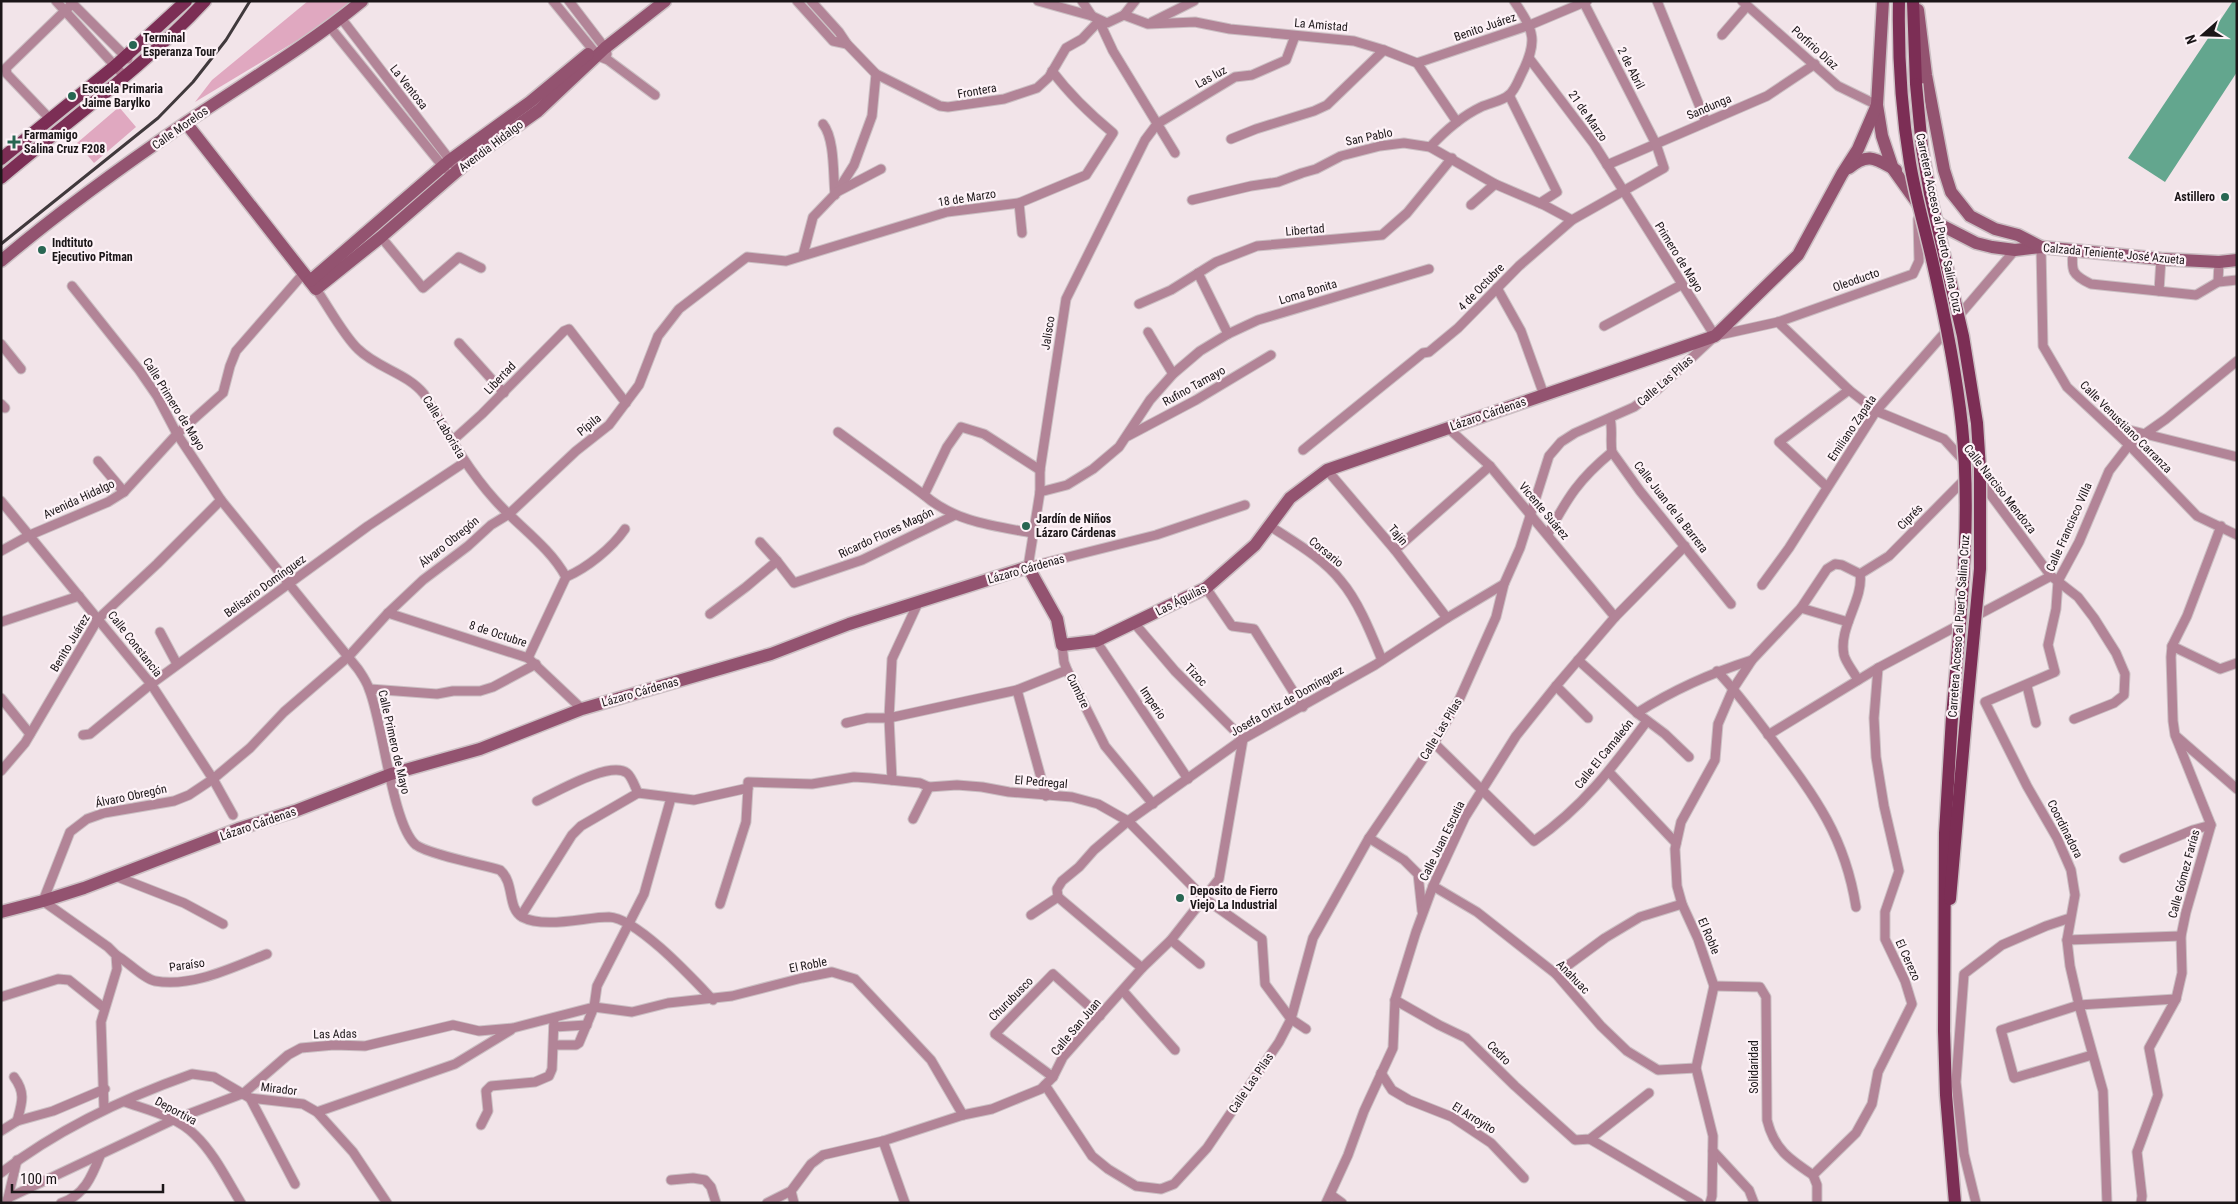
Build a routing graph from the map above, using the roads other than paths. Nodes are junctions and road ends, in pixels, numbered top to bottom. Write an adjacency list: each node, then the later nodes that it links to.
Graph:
1 (56, 1): 24 (street)
2 (186, 1): 36 (main road)
3 (205, 1): 40 (main road)
4 (362, 1): 26 (street, Calle Morelos)
5 (553, 1): 35 (street)
6 (569, 1): 35 (street)
7 (652, 1): 35 (street, Avendia Hidalgo)
8 (665, 1): 35 (street, Avendia Hidalgo)
9 (797, 1): 33 (street, Frontera)
10 (811, 1): 33 (street, Frontera)
11 (1038, 1): 27 (street)
12 (1082, 1): 27 (street)
13 (1135, 1): 25 (street)
14 (1194, 1): 28 (street)
15 (1514, 1): 29 (street)
16 (1657, 1): 50 (street)
17 (1883, 1): 47 (street, Calzada Teniente José Azueta)
18 (1899, 1): 251 (main road, Carretera Acceso al Puerto Salina Cruz, bridge)
19 (1913, 1): 251 (main road, Carretera Acceso al Puerto Salina Cruz, bridge)
20 (1917, 1): 64 (street)
21 (71, 2): 24 (street); 36 (street)
22 (1586, 2): 29 (street, Benito Juárez); 55 (street, 2 de Abril)
23 (1745, 4): 31 (street); 39 (street, Porfirio Díaz)
24 (64, 11): 41 (street); 48 (street)
25 (1124, 15): 27 (street); 28 (street)
26 (341, 18): 30 (street, Calle Morelos); 61 (street, La Ventosa)
27 (1096, 18): 42 (street, Frontera); 53 (street)
28 (1148, 24): 32 (street, La Amistad)
29 (1530, 25): 37 (street); 38 (street, Benito Juárez)
30 (330, 27): 51 (street, Calle Morelos); 61 (street, La Ventosa)
31 (1722, 35)
32 (1295, 36): 34 (street, La Amistad); 53 (street, Las luz)
33 (847, 44): 43 (street, Frontera)
34 (1384, 50): 38 (street, La Amistad); 54 (street)
35 (601, 51): 45 (street); 61 (street, Avendia Hidalgo)
36 (125, 56): 40 (street); 41 (main road)
37 (1529, 58): 46 (street); 60 (street, 21 de Marzo)
38 (1417, 63): 49 (street)
39 (1815, 64): 47 (street, Porfirio Díaz); 50 (street, Sandunga)
40 (136, 65): 44 (main road)
41 (115, 66): 44 (street); 48 (main road)
42 (1052, 71): 43 (street, Frontera); 72 (street, 18 de Marzo)
43 (876, 74): 70 (street)
44 (124, 76): 66 (main road)
45 (655, 95)
46 (1509, 95): 49 (street); 73 (street)
47 (1877, 105): 63 (street, Calzada Teniente José Azueta); 65 (street, Calle Las Pilas)
48 (50, 119): 59 (main road)
49 (1458, 122): 56 (street)
50 (1706, 122): 55 (street, Sandunga)
51 (186, 123): 85 (street, Calle Morelos); 91 (street, Calle Laborista)
52 (823, 124): 70 (street)
53 (1157, 124): 57 (street); 130 (street, Jalisco)
54 (1231, 139)
55 (1656, 144): 60 (street, Sandunga); 69 (street, 4 de Octubre)
56 (1430, 147): 58 (street, San Pablo); 71 (street, San Pablo)
57 (1175, 153)
58 (1452, 158): 68 (street, San Pablo); 89 (street, Libertad)
59 (1, 159)
60 (1607, 165): 69 (street, 21 de Marzo)
61 (451, 168): 78 (street, Avendia Hidalgo); 91 (street, Avendia Hidalgo)
62 (881, 169): 70 (street)
63 (1893, 169): 65 (street, Calle Las Pilas); 67 (street, Calle Las Pilas); 75 (street, Calzada Teniente José Azueta)
64 (1944, 170): 67 (street); 79 (street)
65 (1842, 174): 103 (street, Calle Las Pilas)
66 (1, 178)
67 (1922, 179): 75 (street, Oleoducto)
68 (1496, 184): 73 (street, San Pablo); 74 (street)
69 (1624, 191): 76 (street, 4 de Octubre); 93 (street, Primero de Mayo)
70 (836, 194): 82 (street)
71 (1192, 200)
72 (1019, 203): 77 (street); 82 (street, 18 de Marzo)
73 (1540, 203): 76 (street, San Pablo)
74 (1470, 205)
75 (1921, 207): 80 (street, Calzada Teniente José Azueta, bridge); 98 (street, Oleoducto)
76 (1572, 220): 95 (street, 4 de Octubre)
77 (1022, 233)
78 (381, 237): 87 (street); 91 (street, Avendia Hidalgo)
79 (2041, 247): 80 (street, Calzada Teniente José Azueta); 81 (street, Calzada Teniente José Azueta); 116 (street, Calle Venustiano Carranza)
80 (2015, 250): 114 (street, Emiliano Zapata)
81 (2073, 251): 83 (street, Calzada Teniente José Azueta); 96 (street)
82 (803, 255): 102 (street, 18 de Marzo)
83 (2161, 259): 86 (street, Calzada Teniente José Azueta); 96 (street)
84 (2237, 260): 86 (street, Calzada Teniente José Azueta)
85 (1, 261)
86 (2219, 262): 92 (street)
87 (481, 268)
88 (1429, 269): 101 (street, Loma Bonita)
89 (1198, 273): 97 (street, Libertad); 101 (street)
90 (2237, 280): 92 (street)
91 (310, 281): 120 (street, Avenida Hidalgo); 122 (street, Calle Laborista)
92 (2218, 282): 96 (street)
93 (1681, 285): 99 (street); 103 (street, Primero de Mayo)
94 (72, 286): 120 (street, Calle Primero de Mayo)
95 (1497, 288): 112 (street); 124 (street, 4 de Octubre)
96 (2159, 291)
97 (1140, 304)
98 (1778, 322): 103 (street, Oleoducto); 110 (street, Calle Narciso Mendoza)
99 (1604, 326)
100 (1148, 332): 109 (street)
101 (1228, 334): 109 (street, Loma Bonita)
102 (658, 336): 113 (street, Pípila)
103 (1715, 336): 112 (street, Lázaro Cárdenas); 115 (street, Calle Las Pilas)
104 (459, 342): 111 (street)
105 (1, 344): 108 (street)
106 (1271, 355): 121 (street, Rufino Tamayo)
107 (2237, 361): 119 (street, Calle Francisco Villa)
108 (21, 369)
109 (1173, 374): 121 (street, Loma Bonita)
110 (1849, 390): 114 (street, Calle Narciso Mendoza); 133 (street)
111 (504, 393): 113 (street, Libertad); 122 (street, Libertad)
112 (1544, 394): 117 (street, Lázaro Cárdenas)
113 (626, 403): 141 (street, Pípila)
114 (1876, 410): 132 (street, Calle Narciso Mendoza); 133 (street, Emiliano Zapata)
115 (1610, 418): 125 (street); 140 (street, Calle Las Pilas)
116 (2107, 424): 119 (street); 123 (street, Calle Venustiano Carranza)
117 (1448, 428): 129 (street, Vicente Suárez); 131 (street, Lázaro Cárdenas)
118 (838, 432): 136 (street)
119 (2146, 433): 123 (street, Calle Francisco Villa); 126 (street)
120 (177, 434): 134 (street, Avenida Hidalgo); 138 (street, Calle Primero de Mayo)
121 (1128, 436): 135 (street)
122 (452, 441): 128 (street, Calle Laborista)
123 (2129, 445): 144 (street, Calle Venustiano Carranza); 158 (street, Calle Francisco Villa)
124 (1303, 450)
125 (1612, 452): 147 (street); 151 (street, Calle Juan de la Barrera)
126 (2237, 457)
127 (98, 461): 134 (street)
128 (465, 462): 141 (street, Calle Laborista); 159 (street, Belisario Domínguez)
129 (1490, 466): 140 (street, Vicente Suárez); 152 (street)
130 (1040, 470): 135 (street, Jalisco); 136 (street)
131 (1327, 470): 143 (street, Lázaro Cárdenas); 152 (street, Tajín)
132 (1973, 471): 156 (street, Ciprés); 158 (street, Calle Narciso Mendoza)
133 (1827, 487): 161 (street, Emiliano Zapata)
134 (124, 492): 148 (street, Avenida Hidalgo)
135 (1040, 492): 146 (street, Jalisco)
136 (924, 495): 142 (street)
137 (1, 500): 148 (street, Calle Constancia)
138 (221, 500): 159 (street, Calle Primero de Mayo); 171 (street, Benito Juárez)
139 (1245, 506): 155 (street, Lázaro Cárdenas)
140 (1530, 513): 147 (street, Vicente Suárez); 160 (street, Calle Las Pilas)
141 (509, 514): 157 (street, Calle Laborista); 167 (street, Álvaro Obregón)
142 (955, 515): 146 (street); 154 (street, Ricardo Flores Magón)
143 (1274, 522): 162 (street, Las Águilas); 181 (street, Corsario)
144 (2221, 526): 149 (street, Calle Venustiano Carranza); 178 (street, Calle Gómez Farías)
145 (625, 529): 157 (street)
146 (1032, 533): 155 (street, Jalisco)
147 (1548, 534): 169 (street, Vicente Suárez)
148 (30, 535): 153 (street, Avenida Hidalgo); 163 (street, Calle Constancia)
149 (2237, 535)
150 (760, 542): 154 (street)
151 (1685, 546): 165 (street, Calle Juan de la Barrera); 169 (street, Calle Juan Escutia)
152 (1395, 550): 170 (street, Tajín)
153 (1, 551)
154 (777, 560): 168 (street)
155 (1028, 567): 164 (street, Lázaro Cárdenas); 177 (street, Cumbre)
156 (1860, 574): 166 (street, El Roble); 173 (street)
157 (566, 576): 180 (street)
158 (2055, 579): 187 (street, Calle Francisco Villa); 193 (street, Coordinadora); 203 (street, Calle Narciso Mendoza)
159 (290, 584): 179 (street, Calle Primero de Mayo); 185 (street, Belisario Domínguez)
160 (1504, 584): 170 (street, Josefa Ortiz de Domínguez); 212 (street, Calle Las Pilas)
161 (1762, 585)
162 (1206, 588): 174 (street, Las Águilas); 198 (street)
163 (79, 596): 171 (street, Calle Constancia); 172 (street)
164 (918, 603): 199 (street, Lázaro Cárdenas); 201 (street)
165 (1731, 604)
166 (1801, 608): 173 (street); 183 (street, El Roble)
167 (388, 613): 179 (street, Álvaro Obregón); 180 (street, 8 de Octubre)
168 (710, 614)
169 (1615, 617): 182 (street, Calle Juan Escutia)
170 (1447, 618): 181 (street, Josefa Ortiz de Domínguez)
171 (98, 619): 191 (street, Calle Constancia); 207 (street, Benito Juárez)
172 (1, 622)
173 (1848, 622): 190 (street)
174 (1134, 624): 176 (street, Las Águilas); 211 (street, Tizoc)
175 (160, 632): 185 (street)
176 (1096, 641): 177 (street, Las Águilas); 218 (street, Imperio)
177 (1062, 644): 188 (street, Cumbre)
178 (2172, 646): 184 (street); 210 (street, Calle Gómez Farías)
179 (349, 656): 195 (street, Calle Primero de Mayo); 217 (street, Álvaro Obregón)
180 (528, 658): 186 (street, 8 de Octubre)
181 (1382, 660): 198 (street, Josefa Ortiz de Domínguez)
182 (1578, 660): 192 (street, Calle Juan Escutia); 200 (street)
183 (1752, 660): 189 (street, Calle El Camaleón); 194 (street, El Roble)
184 (2237, 663)
185 (177, 664): 191 (street, Belisario Domínguez)
186 (536, 664): 195 (street); 199 (street, 8 de Octubre)
187 (1878, 668): 190 (street, Calle Francisco Villa); 302 (street, El Cerezo)
188 (1067, 670): 196 (street); 228 (street, Cumbre)
189 (1717, 671): 194 (street); 200 (street, Calle El Camaleón)
190 (1858, 680): 209 (street, Calle Francisco Villa)
191 (151, 684): 208 (street, Belisario Domínguez); 217 (street, Calle Constancia)
192 (1556, 686): 202 (street); 223 (street, Calle Juan Escutia)
193 (2027, 686): 206 (street); 248 (street, Coordinadora)
194 (1733, 688): 209 (street); 234 (street, El Roble)
195 (370, 689): 216 (street, Calle Primero de Mayo)
196 (1017, 690): 201 (street); 225 (street)
197 (1, 698): 207 (street)
198 (1303, 707): 211 (street, Josefa Ortiz de Domínguez)
199 (582, 709): 216 (street, Lázaro Cárdenas)
200 (1637, 713): 204 (street)
201 (889, 718): 205 (street); 219 (street)
202 (1588, 718)
203 (2074, 719)
204 (1647, 721): 213 (street); 215 (street, Calle El Camaleón)
205 (846, 723)
206 (2036, 723)
207 (30, 734): 214 (street, Benito Juárez)
208 (83, 735)
209 (1768, 735): 243 (street)
210 (2175, 735): 222 (street); 232 (street, Calle Gómez Farías)
211 (1243, 739): 218 (street, Josefa Ortiz de Domínguez); 239 (street, Calle San Juan)
212 (1434, 743): 223 (street); 233 (street, Calle Las Pilas)
213 (1688, 757)
214 (1, 770)
215 (1609, 772): 223 (street, Calle El Camaleón); 234 (street, Calle El Camaleón)
216 (391, 774): 236 (street, Lázaro Cárdenas); 247 (street, Calle Primero de Mayo)
217 (213, 779): 229 (street, Calle Constancia); 240 (street, Álvaro Obregón)
218 (1188, 779): 228 (street, Josefa Ortiz de Domínguez)
219 (892, 780): 220 (street, El Pedregal); 221 (street, El Pedregal)
220 (929, 786): 225 (street, El Pedregal); 230 (street)
221 (748, 788): 226 (street, El Pedregal); 241 (street)
222 (2237, 789)
223 (1482, 791): 237 (street, Calle Juan Escutia)
224 (638, 793): 226 (street, El Pedregal); 227 (street); 247 (street)
225 (1046, 796): 231 (street, El Pedregal)
226 (671, 798): 250 (street)
227 (537, 801)
228 (1153, 804): 231 (street, Josefa Ortiz de Domínguez)
229 (233, 815)
230 (913, 819)
231 (1128, 822): 238 (street, Josefa Ortiz de Domínguez); 239 (street, El Pedregal)
232 (2211, 825): 235 (street); 252 (street, Calle Gómez Farías)
233 (1369, 838): 245 (street); 270 (street, Calle Las Pilas)
234 (1676, 842): 242 (street, El Roble)
235 (2124, 858)
236 (116, 876): 240 (street, Lázaro Cárdenas); 249 (street)
237 (1433, 886): 245 (street, Calle Juan Escutia); 259 (street, Anahuac)
238 (1058, 897): 246 (street); 258 (street)
239 (1204, 898): 253 (street, Calle San Juan); 270 (street, El Pedregal)
240 (43, 901): 244 (street, Lázaro Cárdenas); 256 (street)
241 (720, 904)
242 (1682, 904): 259 (street); 260 (street, El Roble)
243 (1856, 907)
244 (1, 912)
245 (1422, 914): 265 (street, Calle Juan Escutia)
246 (1031, 915)
247 (521, 916): 250 (street)
248 (2070, 918): 254 (street, Coordinadora); 322 (street)
249 (223, 924)
250 (628, 924): 264 (street); 267 (street)
251 (1946, 929): 321 (main road, Carretera Acceso al Puerto Salina Cruz)
252 (2181, 936): 254 (street); 263 (street, Calle Gómez Farías)
253 (1171, 940): 257 (street); 258 (street, Calle San Juan)
254 (2067, 940): 266 (street, Coordinadora)
255 (267, 954): 256 (street, Paraíso)
256 (116, 955): 268 (street)
257 (1200, 964)
258 (1142, 968): 261 (street, Calle San Juan)
259 (1556, 974): 278 (street, Anahuac)
260 (1714, 986): 278 (street); 302 (street, Solidaridad)
261 (1123, 991): 269 (street, Calle San Juan); 276 (street)
262 (1, 997): 268 (street)
263 (2176, 999): 266 (street); 324 (street, Calle Gómez Farías)
264 (713, 1000): 267 (street, El Roble); 290 (street, El Roble)
265 (1395, 1000): 279 (street, Calle Juan Escutia); 296 (street, Cedro)
266 (2079, 1005): 277 (street, Coordinadora); 277 (street)
267 (594, 1007): 271 (street, Las Adas); 272 (street)
268 (104, 1008): 283 (street)
269 (1100, 1016): 281 (street, Calle San Juan); 281 (street, Churubusco)
270 (1291, 1019): 274 (street, El Pedregal); 282 (street, Calle Las Pilas)
271 (554, 1023): 272 (street); 273 (street, Las Adas); 275 (street)
272 (587, 1025): 275 (street)
273 (514, 1028): 285 (street, Las Adas); 289 (street)
274 (1306, 1030)
275 (554, 1045): 293 (street)
276 (1175, 1050)
277 (2092, 1055): 323 (street, Coordinadora)
278 (1696, 1068): 298 (street)
279 (1381, 1073): 303 (street, El Arroyito); 307 (street, Calle Juan Escutia)
280 (14, 1077): 292 (street)
281 (1053, 1077): 282 (street, Calle San Juan)
282 (1045, 1085): 290 (street, Calle San Juan)
283 (105, 1089): 287 (street); 292 (street)
284 (1649, 1093): 296 (street)
285 (247, 1095): 286 (street, Mirador); 289 (street, Mirador); 291 (street, Las Adas); 305 (street)
286 (125, 1102): 287 (street, Mirador); 288 (street, Deportiva)
287 (104, 1108): 300 (street)
288 (155, 1112): 291 (street, Deportiva); 295 (street)
289 (317, 1112): 311 (street, Mirador)
290 (963, 1115): 297 (street, Calle San Juan)
291 (173, 1120): 295 (street, Las Adas); 310 (street, Deportiva)
292 (17, 1121): 294 (street)
293 (481, 1125)
294 (1, 1131)
295 (154, 1131): 299 (street, Las Adas)
296 (1590, 1139): 317 (street)
297 (883, 1141): 306 (street, Calle San Juan); 315 (street)
298 (1713, 1152): 318 (street); 319 (street)
299 (100, 1156): 308 (street, Las Adas); 309 (street)
300 (17, 1160): 301 (street); 308 (street)
301 (1, 1173)
302 (1813, 1175): 320 (street)
303 (1524, 1178)
304 (671, 1180): 312 (street)
305 (296, 1184)
306 (792, 1191): 313 (street); 314 (street)
307 (1328, 1199): 316 (street)
308 (7, 1200)
309 (61, 1203)
310 (241, 1203)
311 (387, 1203)
312 (716, 1203)
313 (767, 1203)
314 (794, 1203)
315 (905, 1203)
316 (1342, 1203)
317 (1699, 1203)
318 (1710, 1203)
319 (1754, 1203)
320 (1817, 1203)
321 (1955, 1203)
322 (1976, 1203)
323 (2107, 1203)
324 (2141, 1203)

